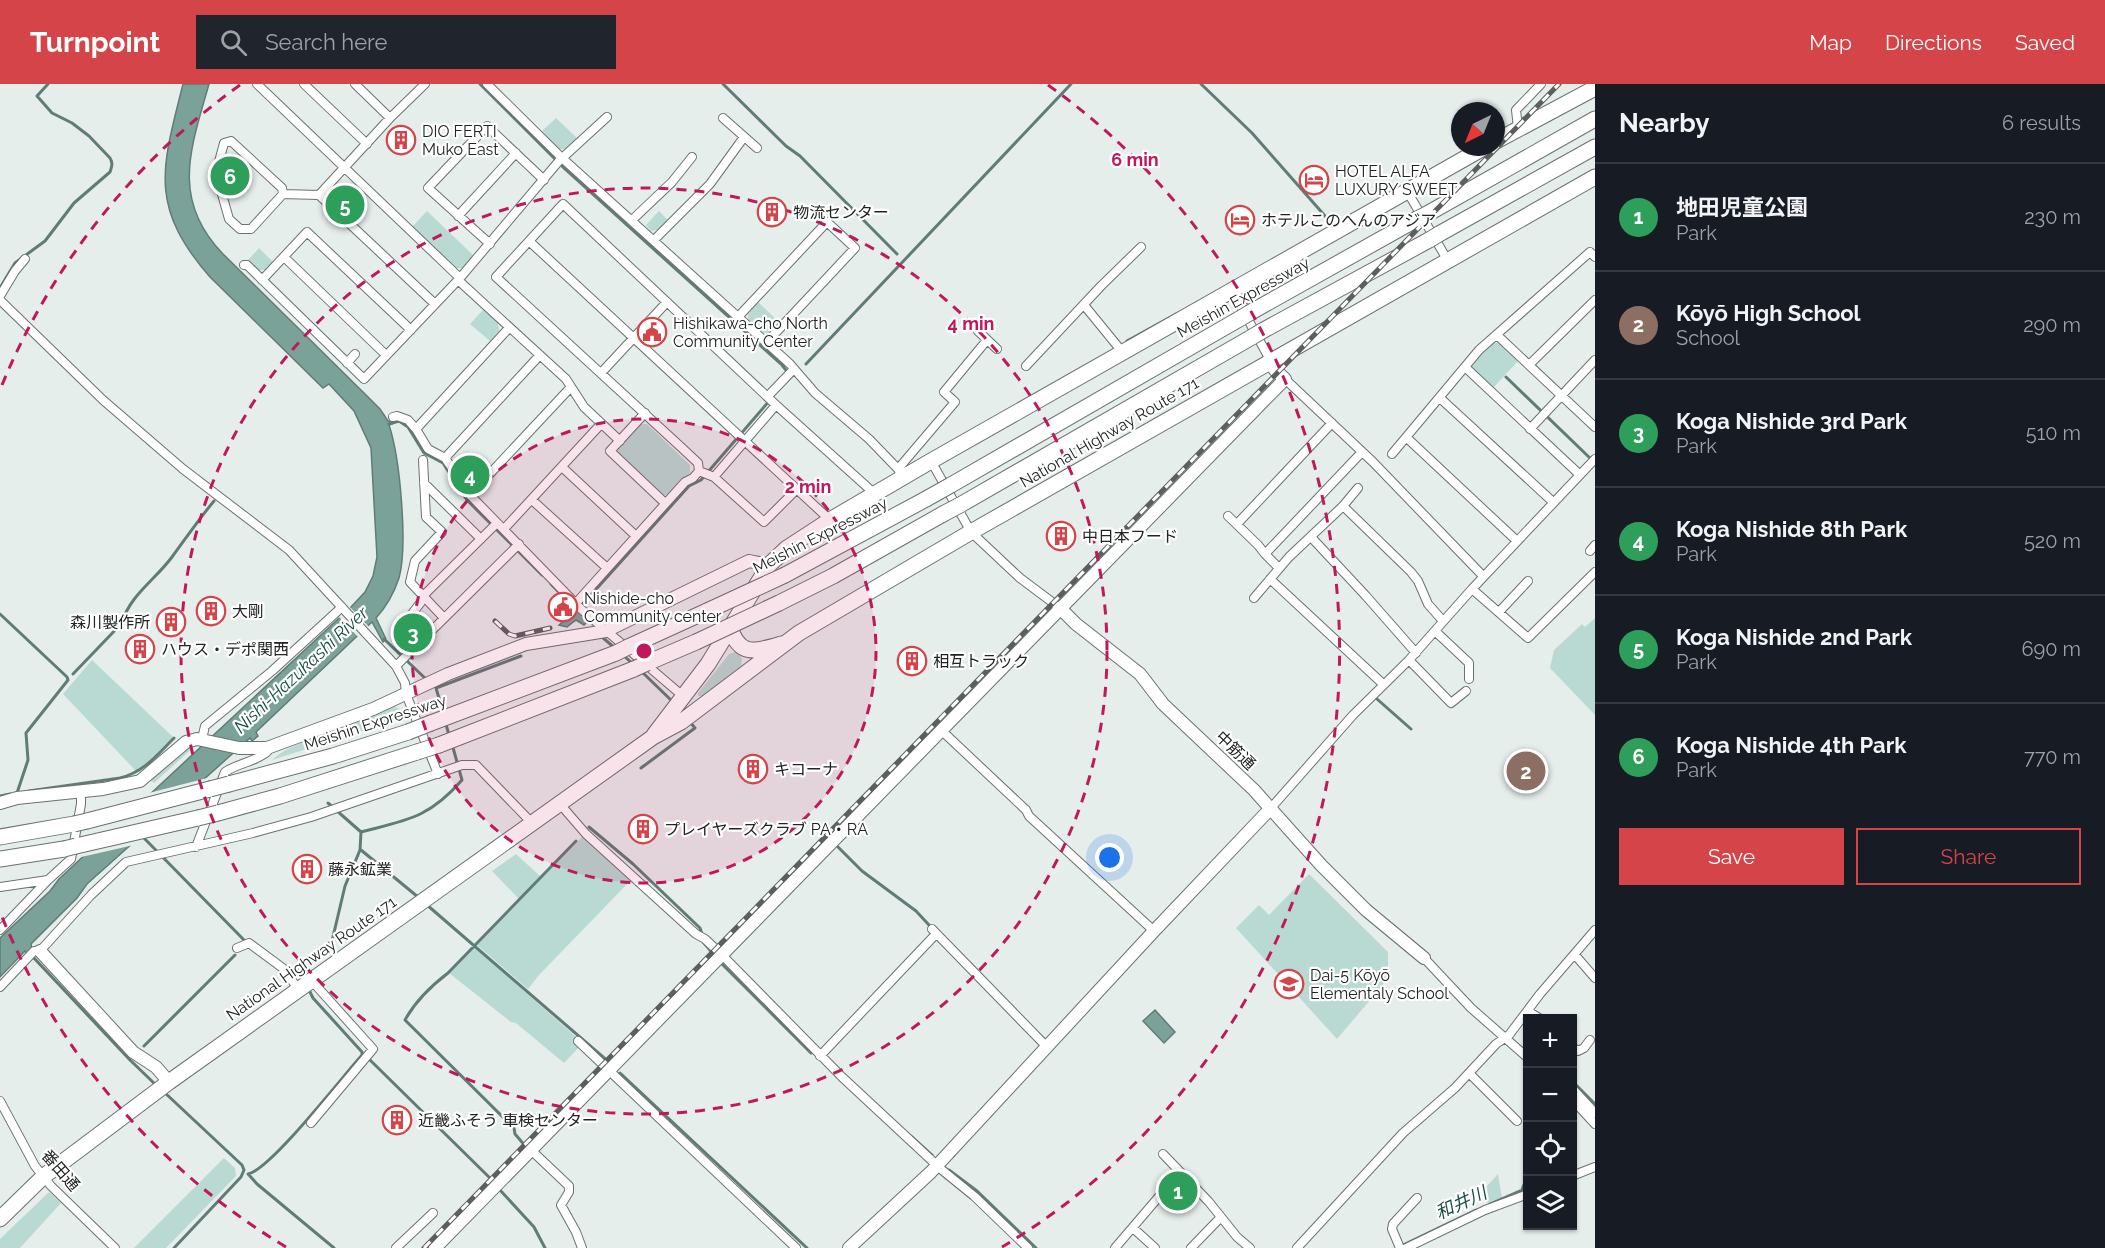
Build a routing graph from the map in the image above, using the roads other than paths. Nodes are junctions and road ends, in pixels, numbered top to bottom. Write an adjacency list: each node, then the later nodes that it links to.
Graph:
1 (257, 84): 22 (street)
2 (304, 84): 15 (street)
3 (355, 84): 9 (street)
4 (425, 84): 9 (street)
5 (487, 84): 20 (street)
6 (1541, 84): 12 (street)
7 (1595, 88): 12 (highway)
8 (607, 117): 20 (street)
9 (390, 118): 15 (street)
10 (723, 118): 14 (street)
11 (1595, 120): 152 (highway, Meishin Expressway, bridge)
12 (1518, 128): 13 (highway)
13 (1505, 136)
14 (744, 137): 17 (street); 30 (street)
15 (367, 144): 22 (street)
16 (1595, 147): 154 (highway, bridge)
17 (757, 148)
18 (516, 153): 24 (street); 28 (street); 28 (street)
19 (1469, 156): 25 (highway, National Highway Route 171)
20 (560, 161): 24 (street); 29 (street)
21 (690, 164): 29 (street)
22 (345, 168): 27 (street); 39 (street)
23 (1595, 177): 37 (highway, National Highway Route 171)
24 (544, 180): 32 (street)
25 (1407, 191): 37 (street); 41 (highway, National Highway Route 171)
26 (283, 194): 26 (street); 27 (street)
27 (319, 195): 45 (street)
28 (458, 216): 32 (street)
29 (632, 220): 30 (street)
30 (654, 240): 47 (street)
31 (529, 241): 44 (street); 52 (street); 67 (street)
32 (490, 244): 39 (street)
33 (1141, 247): 46 (street)
34 (1595, 257): 51 (street)
35 (284, 258): 40 (street); 49 (street); 58 (street)
36 (25, 259): 42 (street)
37 (1448, 261): 61 (highway, National Highway Route 171)
38 (244, 265): 40 (street)
39 (459, 279): 45 (street); 48 (street)
40 (262, 280): 62 (street)
41 (1233, 292): 57 (highway, National Highway Route 171); 61 (street)
42 (0, 298): 126 (street)
43 (1595, 300): 63 (street)
44 (667, 302): 52 (street); 72 (street)
45 (435, 304): 49 (street)
46 (1084, 305): 57 (street); 64 (street)
47 (738, 317): 54 (street); 54 (street)
48 (509, 328): 59 (street); 80 (street)
49 (411, 330): 58 (street)
50 (978, 331): 53 (street)
51 (1498, 336): 63 (street); 65 (street)
52 (633, 338): 67 (street); 82 (street)
53 (987, 340): 55 (street); 92 (street)
54 (766, 342): 66 (street)
55 (998, 349)
56 (355, 354): 62 (street)
57 (1124, 354): 90 (highway, National Highway Route 171)
58 (387, 355): 62 (street)
59 (540, 355): 69 (street); 87 (street)
60 (1595, 360): 70 (street)
61 (1270, 362): 68 (street); 108 (highway, National Highway Route 171)
62 (347, 363)
63 (1529, 365): 70 (street)
64 (1026, 366)
65 (1465, 367): 71 (street); 81 (street)
66 (790, 372): 72 (street); 92 (street)
67 (601, 373): 74 (street)
68 (1285, 379): 77 (street); 127 (street)
69 (571, 387): 78 (street); 99 (street)
70 (1561, 394): 76 (street); 81 (street)
71 (1440, 398): 83 (street); 101 (street)
72 (772, 400): 82 (street); 98 (street)
73 (1595, 412): 76 (street)
74 (645, 413): 84 (street); 93 (street)
75 (393, 417): 80 (street)
76 (1588, 420): 79 (street)
77 (1332, 423): 85 (street); 106 (street)
78 (601, 424): 84 (street); 91 (street)
79 (1595, 427)
80 (416, 429): 87 (street)
81 (1530, 429): 94 (street)
82 (741, 438): 93 (street); 96 (street)
83 (1407, 438): 86 (street); 112 (street)
84 (620, 441): 102 (street)
85 (1362, 452): 114 (street); 119 (street)
86 (1392, 454)
87 (446, 458): 99 (street)
88 (1595, 459): 94 (street)
89 (423, 460): 95 (street)
90 (931, 461): 92 (highway, National Highway Route 171); 108 (street, 中筋通)
91 (562, 467): 100 (street); 109 (street)
92 (901, 473): 98 (highway, National Highway Route 171)
93 (707, 474): 96 (street); 102 (street)
94 (1579, 474): 101 (street)
95 (424, 483): 111 (street); 123 (street)
96 (797, 489): 105 (street)
97 (1358, 489): 103 (street)
98 (875, 494): 105 (highway, National Highway Route 171)
99 (470, 495): 107 (street)
100 (532, 500): 107 (street); 116 (street)
101 (1552, 502): 112 (street)
102 (665, 503): 109 (street)
103 (1343, 506): 110 (street); 130 (street)
104 (1228, 516): 106 (street)
105 (830, 520): 115 (highway, National Highway Route 171)
106 (1237, 524): 114 (street)
107 (500, 526): 111 (street); 113 (street)
108 (971, 532): 127 (street, 中筋通); 135 (highway, National Highway Route 171)
109 (636, 536): 116 (street)
110 (1311, 537): 117 (street); 136 (street)
111 (481, 539): 123 (street)
112 (1517, 541): 119 (street)
113 (519, 544): 125 (street); 129 (street)
114 (1265, 554): 117 (street)
115 (769, 565): 132 (highway, National Highway Route 171); 133 (street)
116 (607, 568): 125 (street)
117 (1279, 568): 120 (street)
118 (1595, 572): 128 (street)
119 (1483, 576): 122 (street)
120 (1270, 579): 124 (street); 139 (street)
121 (1528, 580): 128 (street)
122 (1472, 589): 128 (street); 130 (street)
123 (423, 596): 129 (street); 131 (street)
124 (1254, 598)
125 (578, 605): 133 (street)
126 (342, 607): 137 (street); 144 (street)
127 (1060, 608): 143 (street); 150 (street, 中筋通)
128 (1499, 612)
129 (444, 618): 137 (street)
130 (1443, 621): 134 (street)
131 (405, 622)
132 (730, 627): 135 (highway); 142 (highway, National Highway Route 171)
133 (606, 631): 141 (street); 142 (street)
134 (1435, 632): 136 (street); 138 (street)
135 (786, 642): 142 (highway, National Highway Route 171)
136 (1413, 657): 139 (street); 140 (street)
137 (401, 661): 141 (street)
138 (1469, 679)
139 (1383, 684): 150 (street)
140 (1466, 691)
141 (406, 694): 145 (street); 146 (street)
142 (682, 710): 149 (highway, National Highway Route 171)
143 (942, 730): 159 (street); 163 (street)
144 (205, 740): 145 (street); 147 (street)
145 (267, 748): 153 (street)
146 (438, 774): 151 (street); 153 (street)
147 (81, 792): 148 (street); 155 (street)
148 (0, 803)
149 (560, 804): 151 (highway, National Highway Route 171); 163 (street)
150 (1271, 808): 159 (street); 164 (street, 中筋通)
151 (532, 824): 166 (highway, National Highway Route 171)
152 (0, 837)
153 (196, 847): 161 (street)
154 (0, 861)
155 (48, 880): 156 (street); 157 (street)
156 (0, 886)
157 (0, 930)
158 (1595, 930): 162 (street)
159 (1154, 931): 173 (street)
160 (237, 948): 166 (street)
161 (34, 953): 167 (street); 179 (street)
162 (1575, 955): 165 (street); 168 (street)
163 (719, 958): 176 (street); 177 (street)
164 (1424, 958): 170 (street, 中筋通)
165 (1595, 978)
166 (303, 985): 179 (highway, National Highway Route 171); 185 (street)
167 (0, 987)
168 (1528, 1011): 169 (street); 170 (street)
169 (1533, 1014)
170 (1503, 1038): 175 (street, 中筋通); 178 (street)
171 (1590, 1040): 174 (street)
172 (578, 1041): 177 (street)
173 (1046, 1046): 176 (street); 189 (street)
174 (1577, 1051)
175 (1523, 1055)
176 (820, 1056): 189 (street)
177 (609, 1071): 187 (street); 204 (street)
178 (1469, 1073): 184 (street); 211 (street)
179 (163, 1086): 193 (highway, National Highway Route 171)
180 (1577, 1093): 183 (street)
181 (0, 1101): 193 (street, 番田通)
182 (1577, 1104): 186 (street)
183 (1595, 1113)
184 (1517, 1121)
185 (311, 1123)
186 (1595, 1124)
187 (531, 1150): 202 (street); 203 (street)
188 (1163, 1154): 191 (street)
189 (937, 1165): 205 (street); 206 (street)
190 (1595, 1167): 192 (street)
191 (1180, 1172): 197 (street); 199 (street)
192 (1577, 1174)
193 (44, 1176): 198 (highway, National Highway Route 171); 200 (street, 番田通)
194 (1523, 1196): 213 (street)
195 (1417, 1198): 212 (street)
196 (433, 1213): 201 (street)
197 (1221, 1217): 209 (street); 210 (street)
198 (0, 1220)
199 (1133, 1228): 207 (street); 208 (street)
200 (115, 1248)
201 (396, 1248)
202 (435, 1248)
203 (582, 1248)
204 (796, 1248)
205 (849, 1248)
206 (1028, 1248)
207 (1115, 1248)
208 (1155, 1248)
209 (1191, 1248)
210 (1250, 1248)
211 (1297, 1248)
212 (1401, 1248)
213 (1406, 1248)

